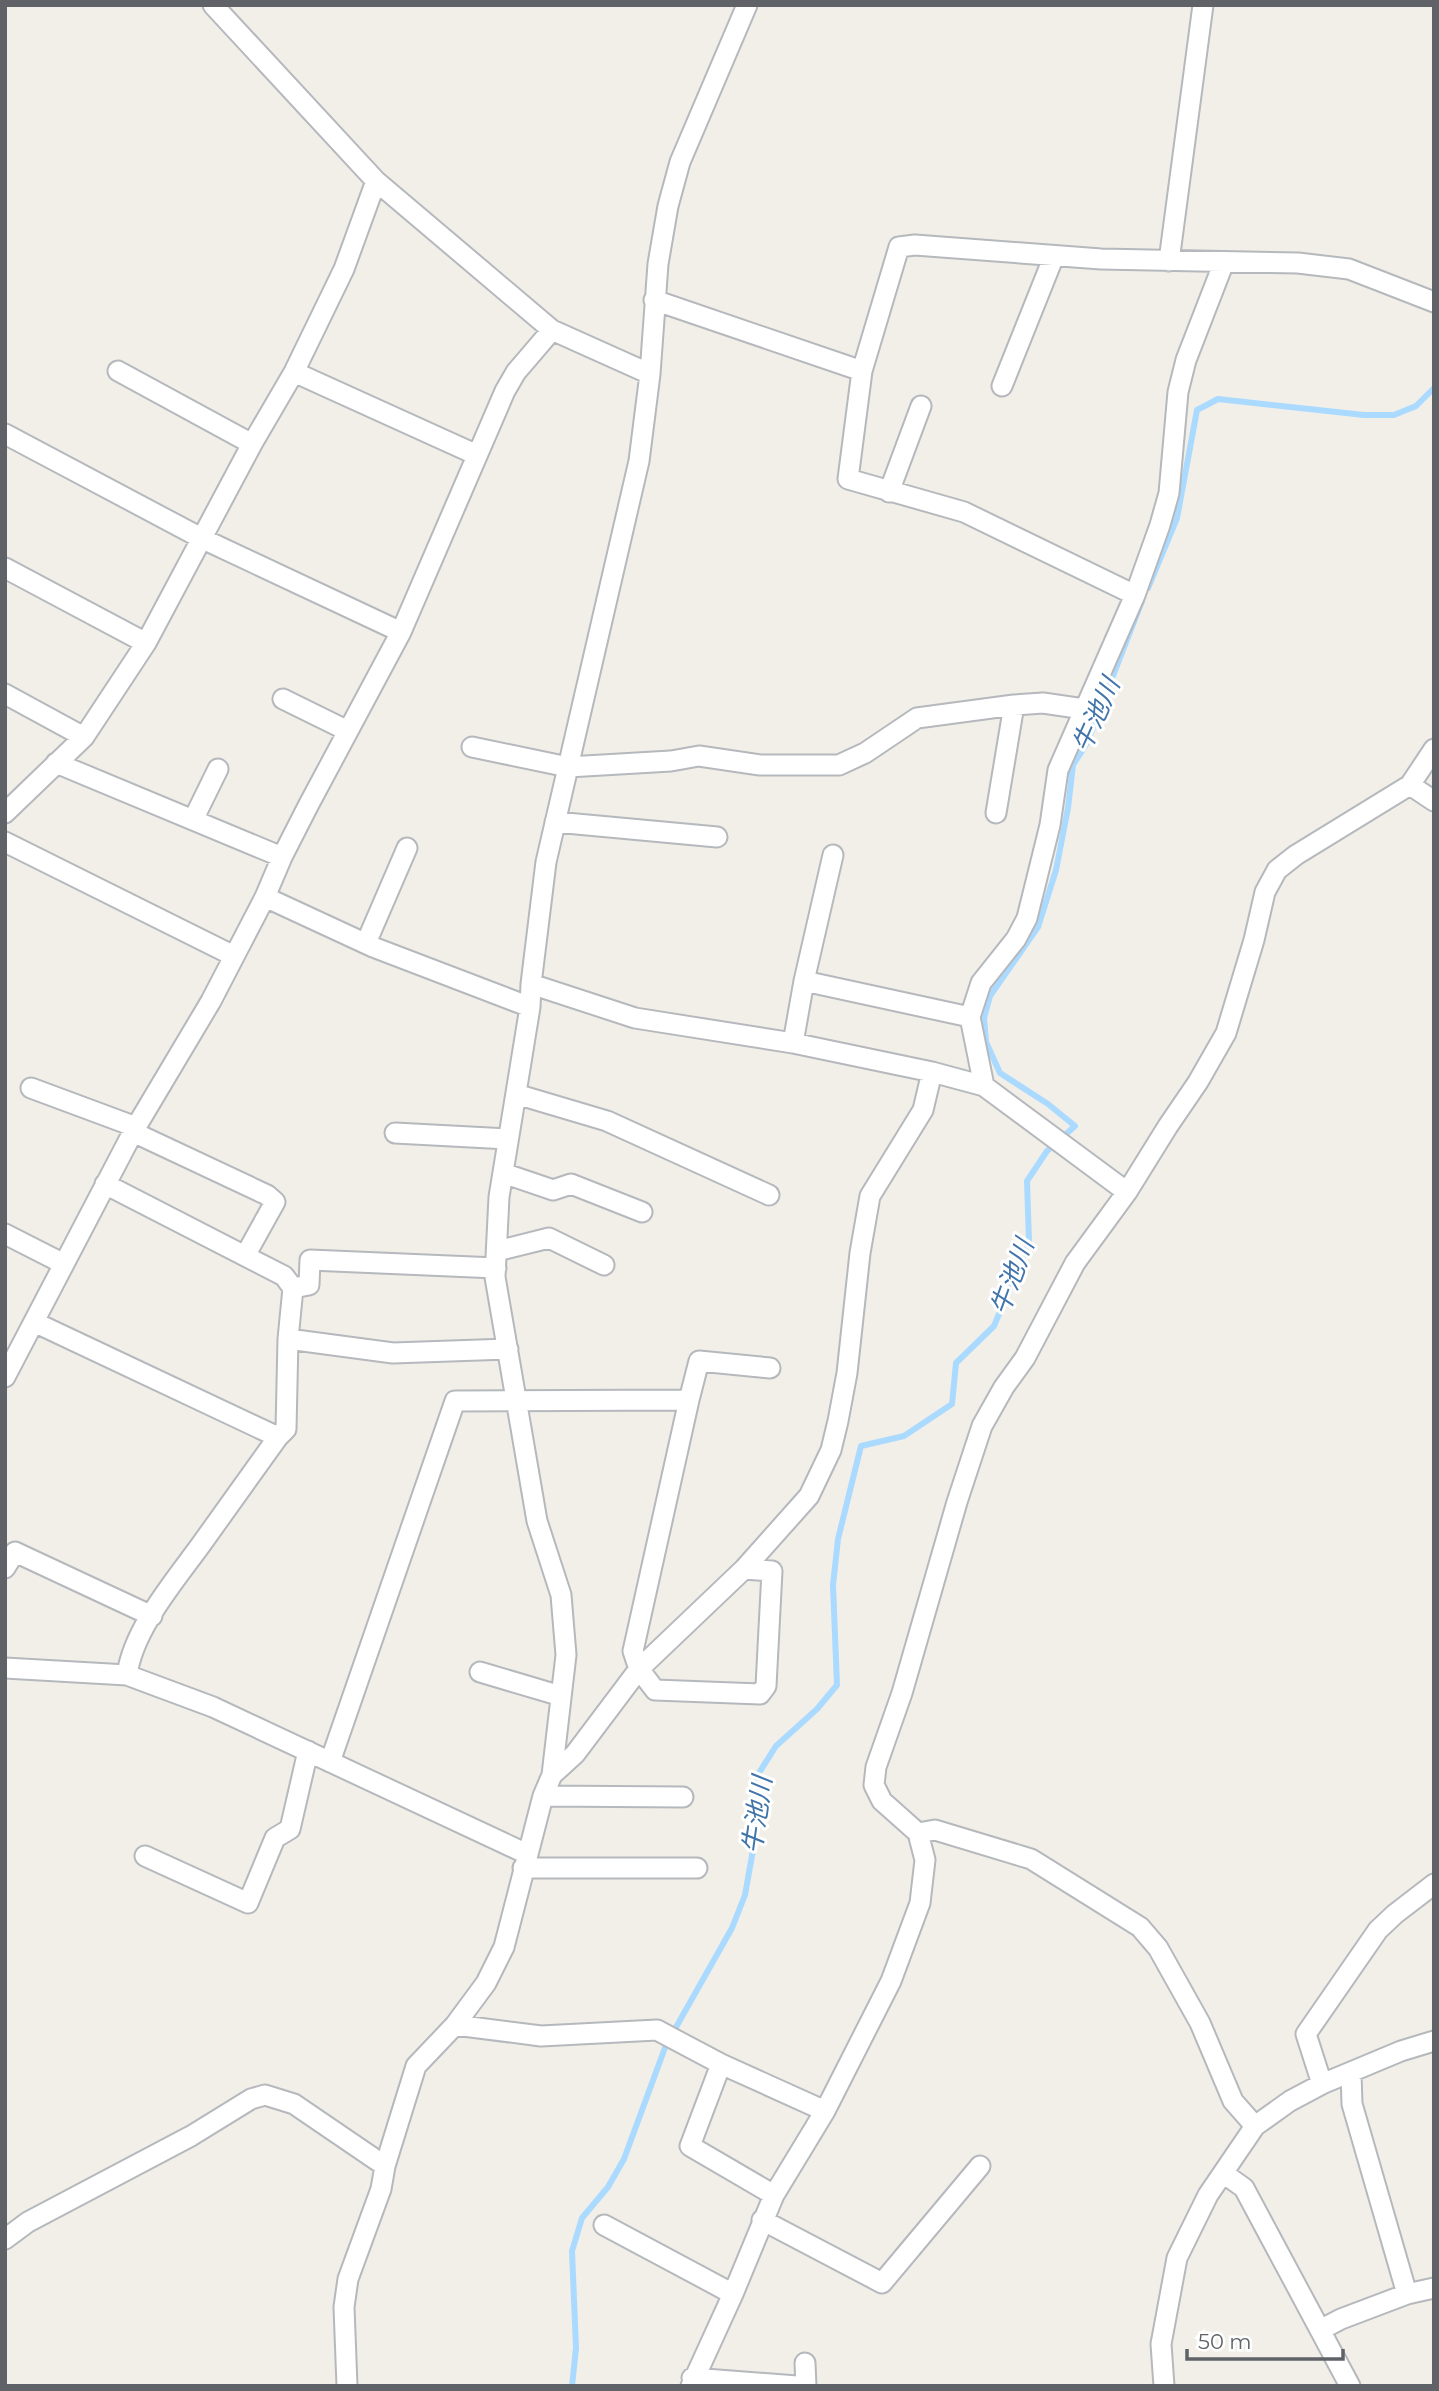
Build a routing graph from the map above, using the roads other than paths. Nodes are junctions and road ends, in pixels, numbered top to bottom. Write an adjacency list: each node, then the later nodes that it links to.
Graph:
1 (213, 5): 4 (street)
2 (747, 5): 8 (street)
3 (1203, 5): 6 (street)
4 (376, 181): 10 (street); 13 (street)
5 (1054, 256): 6 (street); 12 (street); 15 (street)
6 (1170, 261): 7 (street)
7 (1224, 262): 9 (street); 23 (street)
8 (654, 300): 12 (street); 14 (street)
9 (1434, 302)
10 (552, 330): 14 (street); 19 (street)
11 (118, 371): 18 (street)
12 (862, 371): 20 (street)
13 (294, 372): 18 (street); 19 (street)
14 (650, 374): 35 (street)
15 (1002, 386)
16 (921, 406): 20 (street)
17 (5, 434): 21 (street)
18 (252, 444): 21 (street)
19 (477, 455): 24 (street)
20 (889, 492): 23 (street)
21 (203, 539): 24 (street); 25 (street)
22 (5, 568): 25 (street)
23 (1135, 595): 29 (street)
24 (401, 632): 30 (street)
25 (146, 643): 31 (street)
26 (5, 694): 31 (street)
27 (283, 699): 30 (street)
28 (1014, 705): 29 (street); 35 (street); 40 (street)
29 (1084, 709): 54 (street)
30 (348, 731): 47 (street)
31 (84, 737): 34 (street)
32 (472, 747): 35 (street)
33 (1434, 749): 37 (street)
34 (56, 764): 39 (street); 41 (street)
35 (568, 767): 42 (street)
36 (218, 769): 41 (street)
37 (1409, 785): 38 (street); 65 (street)
38 (1434, 801)
39 (5, 813)
40 (996, 813)
41 (193, 820): 47 (street)
42 (555, 822): 43 (street); 52 (street)
43 (718, 837)
44 (5, 842): 50 (street)
45 (407, 848): 49 (street)
46 (834, 855): 51 (street)
47 (282, 857): 48 (street)
48 (265, 897): 49 (street); 50 (street)
49 (366, 943): 53 (street)
50 (234, 956): 60 (street)
51 (804, 981): 54 (street); 55 (street)
52 (531, 984): 53 (street); 55 (street)
53 (530, 1007): 59 (street)
54 (970, 1017): 57 (street)
55 (793, 1043): 56 (street)
56 (932, 1072): 57 (street); 83 (street)
57 (985, 1086): 65 (street)
58 (31, 1088): 60 (street)
59 (516, 1094): 62 (street); 66 (street)
60 (134, 1129): 64 (street); 69 (street)
61 (395, 1133): 62 (street)
62 (508, 1139): 63 (street)
63 (503, 1173): 67 (street); 70 (street)
64 (105, 1184): 69 (street); 71 (street)
65 (1127, 1192): 95 (street)
66 (769, 1195)
67 (642, 1212)
68 (5, 1234): 71 (street)
69 (246, 1256): 73 (street)
70 (496, 1259): 72 (street); 73 (street); 76 (street)
71 (64, 1264): 74 (street)
72 (604, 1265)
73 (293, 1288): 75 (street)
74 (34, 1322): 78 (street); 81 (street)
75 (288, 1339): 76 (street); 81 (street)
76 (509, 1349): 80 (street)
77 (770, 1368): 79 (street)
78 (5, 1377)
79 (689, 1400): 80 (street); 86 (street)
80 (518, 1401): 89 (street); 91 (street)
81 (278, 1437): 84 (street)
82 (5, 1569): 84 (street)
83 (744, 1569): 86 (street); 86 (street)
84 (152, 1616): 88 (street)
85 (5, 1668): 88 (street)
86 (639, 1669): 92 (street)
87 (480, 1672): 89 (street)
88 (127, 1675): 90 (street)
89 (561, 1696): 92 (street)
90 (308, 1751): 91 (street); 96 (street)
91 (330, 1762): 97 (street)
92 (552, 1775): 93 (street)
93 (543, 1796): 94 (street); 97 (street)
94 (683, 1797)
95 (918, 1833): 105 (street); 106 (street)
96 (145, 1856)
97 (525, 1861): 98 (street); 100 (street)
98 (697, 1868)
99 (1434, 1884): 104 (street)
100 (455, 2025): 102 (street); 107 (street)
101 (1434, 2041): 103 (street)
102 (721, 2064): 105 (street); 110 (street)
103 (1351, 2073): 104 (street); 116 (street)
104 (1322, 2084): 106 (street)
105 (824, 2111): 110 (street)
106 (1255, 2126): 109 (street)
107 (386, 2166): 113 (street); 120 (street)
108 (979, 2166): 111 (street)
109 (1223, 2173): 117 (street); 123 (street)
110 (774, 2194): 111 (street)
111 (762, 2220): 115 (street)
112 (604, 2225): 115 (street)
113 (5, 2239)
114 (1434, 2288): 116 (street)
115 (733, 2294): 119 (street)
116 (1408, 2294): 117 (street)
117 (1320, 2330): 124 (street)
118 (806, 2363): 122 (street)
119 (692, 2382): 121 (street)
120 (347, 2386)
121 (797, 2386)
122 (806, 2386)
123 (1164, 2386)
124 (1350, 2386)

